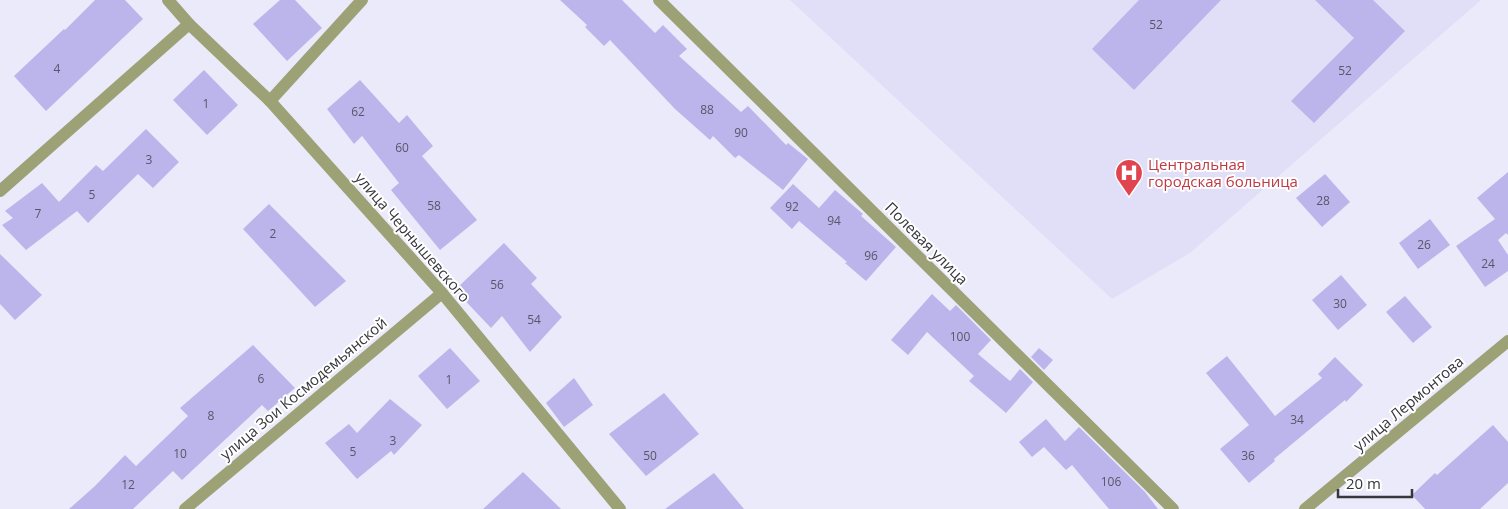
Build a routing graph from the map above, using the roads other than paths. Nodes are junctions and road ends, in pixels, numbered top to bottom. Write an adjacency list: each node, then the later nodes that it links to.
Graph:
1 (168, 0): 4 (street, улица Чернышевского)
2 (362, 0): 5 (street)
3 (658, 0): 11 (street, Полевая улица)
4 (189, 24): 5 (street, улица Чернышевского); 6 (street)
5 (270, 101): 7 (street, улица Чернышевского)
6 (0, 191)
7 (442, 293): 9 (street, улица Зои Космодемьянской); 10 (street, улица Чернышевского)
8 (1508, 341): 12 (street, улица Лермонтова)
9 (185, 509)
10 (620, 509)
11 (1173, 509)
12 (1305, 509)

